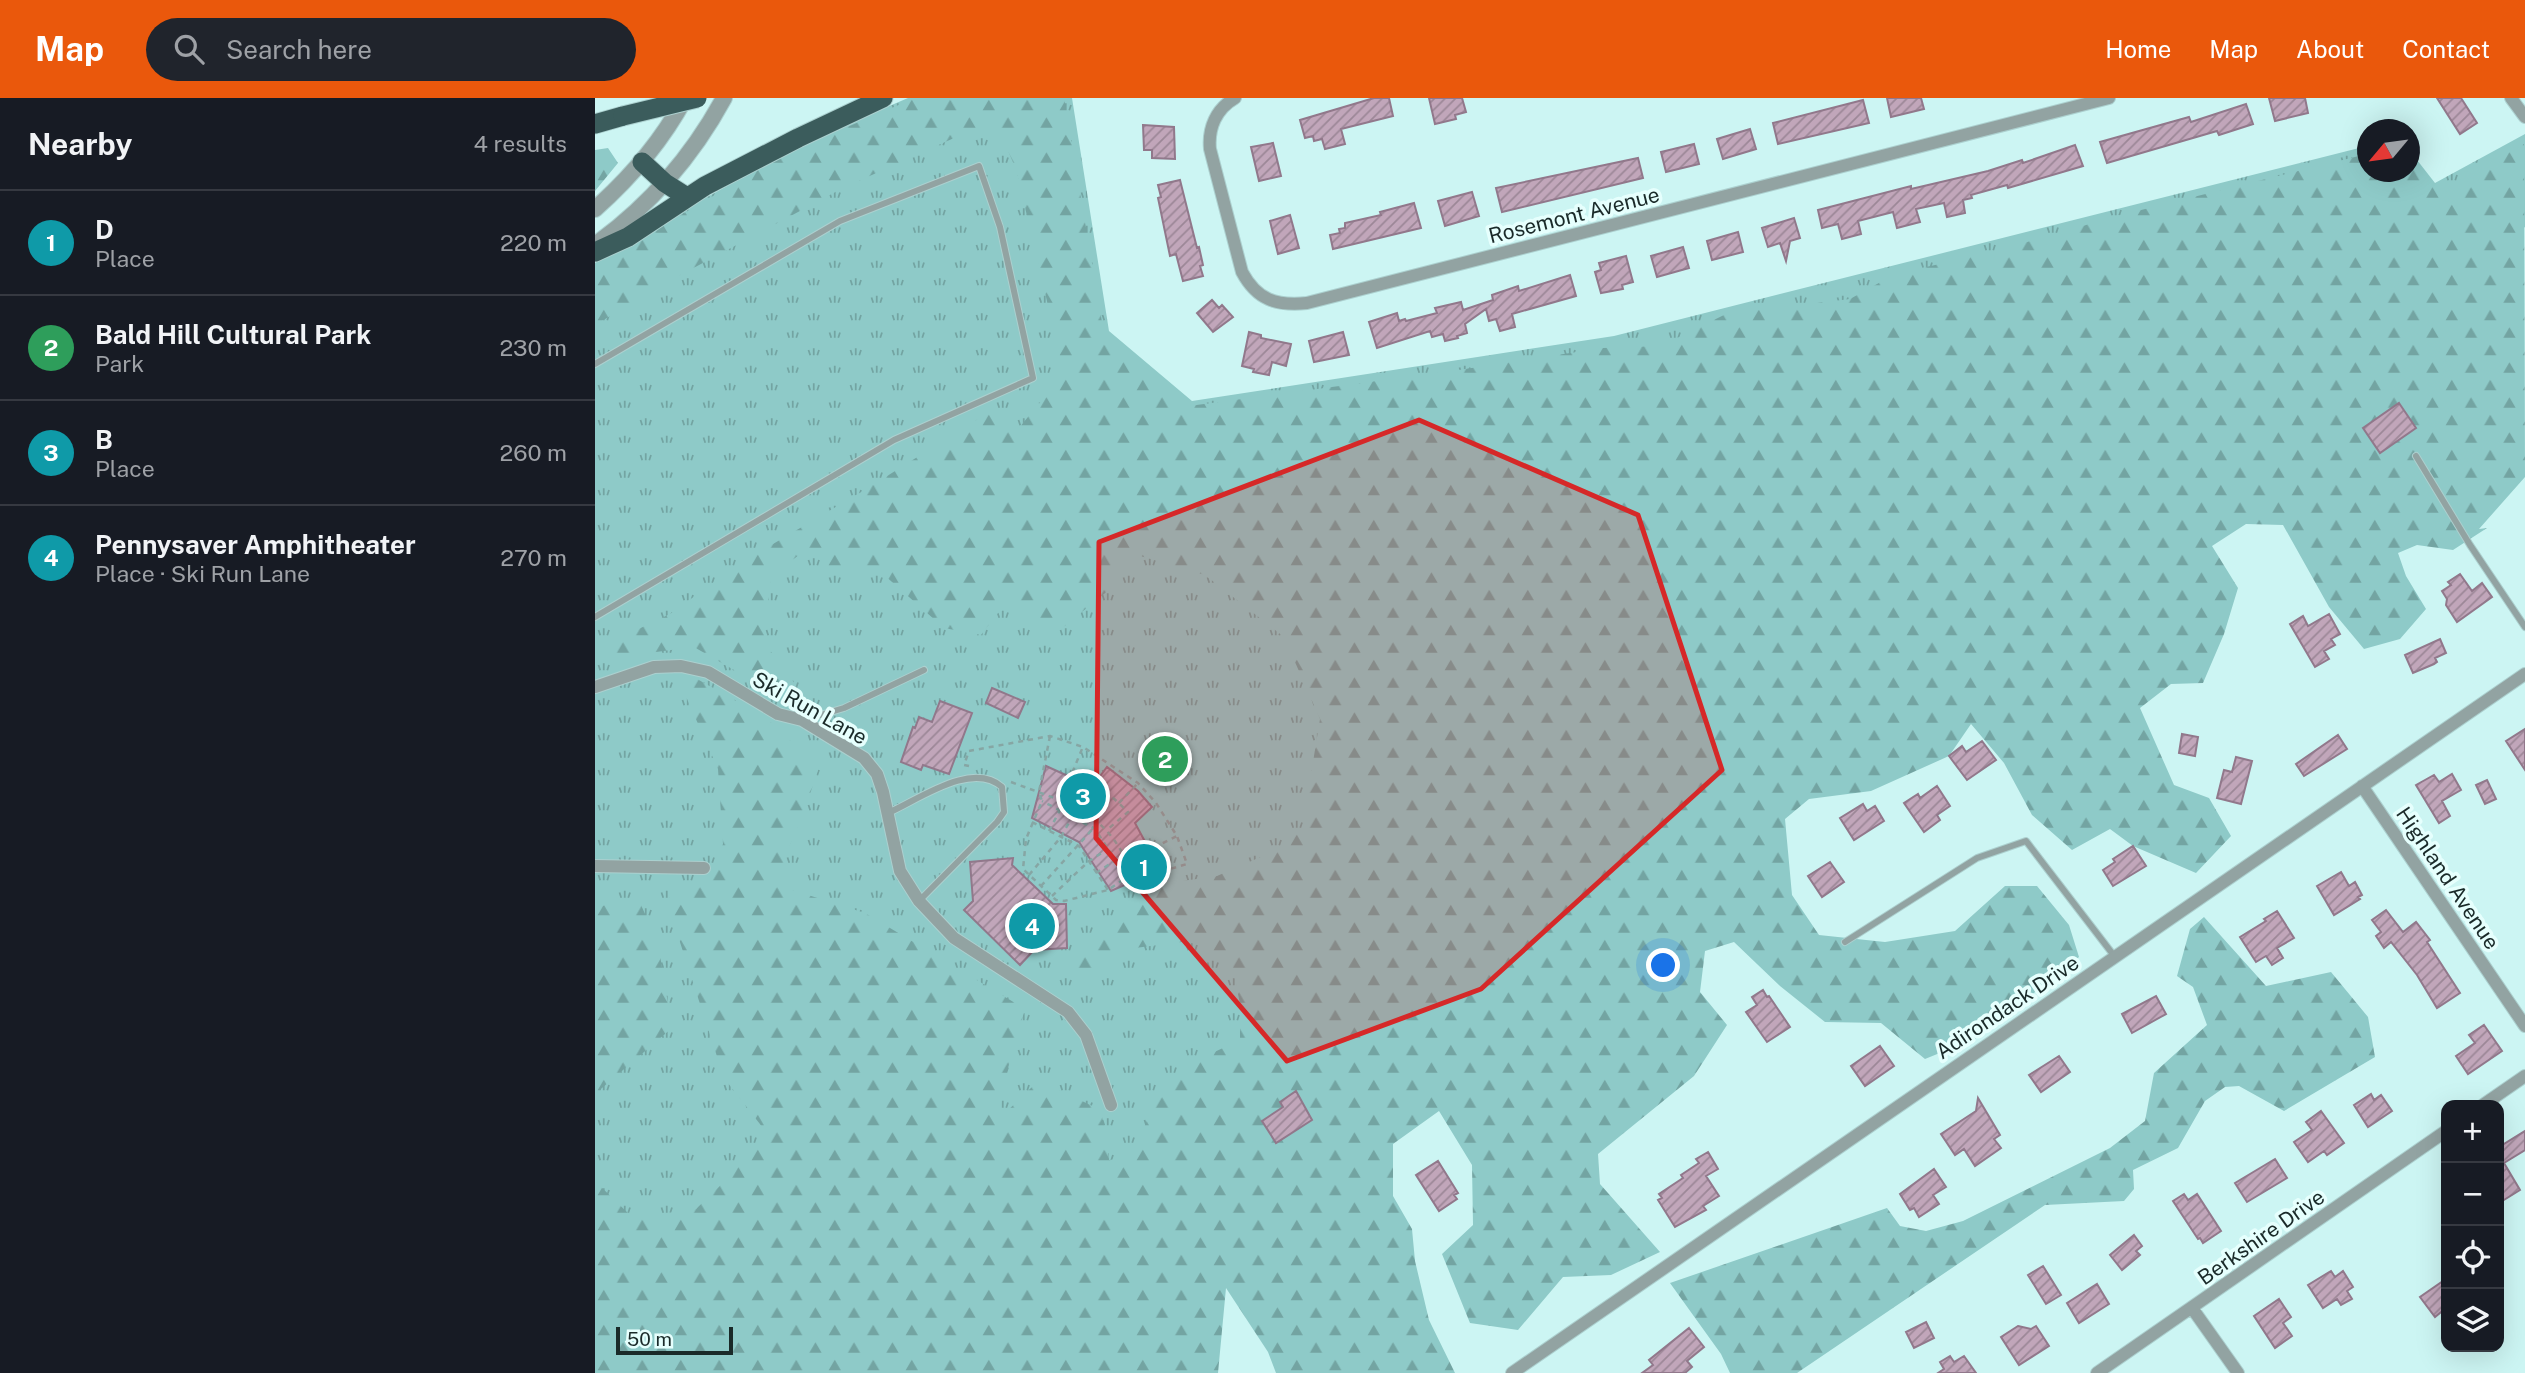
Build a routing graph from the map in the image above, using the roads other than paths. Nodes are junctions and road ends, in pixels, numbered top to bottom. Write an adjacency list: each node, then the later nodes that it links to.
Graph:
1 (685, 98): 10 (street)
2 (697, 98): 9 (highway, bridge)
3 (724, 98): 11 (street)
4 (883, 98): 12 (highway)
5 (1235, 98): 6 (street, Rosemont Avenue)
6 (2109, 98)
7 (2511, 98): 8 (street)
8 (2525, 117)
9 (595, 124)
10 (642, 162): 11 (highway); 13 (street)
11 (665, 183): 12 (highway); 14 (street)
12 (687, 197): 15 (highway)
13 (595, 209)
14 (595, 245)
15 (595, 252)
16 (595, 364): 18 (lane)
17 (2416, 456): 19 (lane)
18 (595, 617)
19 (2525, 627)
20 (924, 670): 23 (lane)
21 (2525, 674): 24 (street, Adirondack Drive)
22 (595, 687): 23 (street, Ski Run Lane)
23 (802, 720): 25 (street, Ski Run Lane)
24 (2363, 786): 30 (street, Adirondack Drive); 31 (street, Highland Avenue)
25 (888, 813): 28 (street, Ski Run Lane); 28 (lane)
26 (595, 866): 27 (street)
27 (703, 868)
28 (919, 901): 34 (street, Ski Run Lane)
29 (1845, 942): 30 (lane)
30 (2115, 957): 37 (street, Adirondack Drive)
31 (2525, 1026)
32 (2525, 1076): 33 (street)
33 (2490, 1100)
34 (1111, 1105)
35 (2441, 1134): 36 (street, Berkshire Drive)
36 (2192, 1308): 38 (street, Berkshire Drive); 39 (street)
37 (1512, 1373)
38 (2097, 1373)
39 (2238, 1373)

